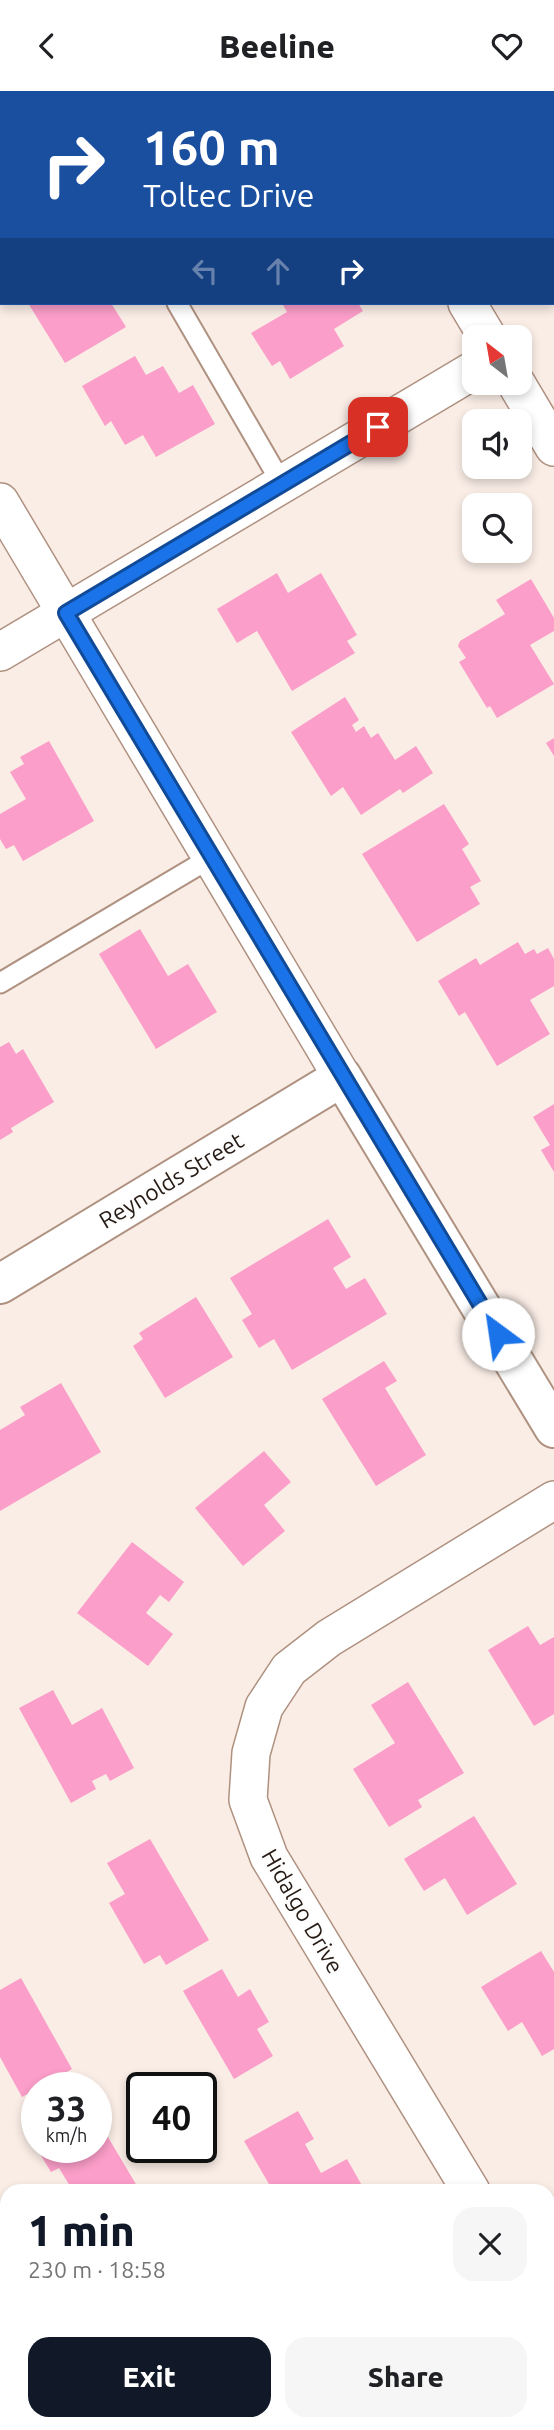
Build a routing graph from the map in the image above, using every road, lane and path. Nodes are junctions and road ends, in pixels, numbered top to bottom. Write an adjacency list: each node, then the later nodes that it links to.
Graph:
1 (178, 305): 7 (lane)
2 (468, 305): 3 (street)
3 (480, 325)
4 (462, 377): 7 (street)
5 (523, 395): 6 (street)
6 (554, 447)
7 (282, 484): 9 (street)
8 (0, 502): 9 (street)
9 (66, 613): 10 (street); 11 (street)
10 (0, 652)
11 (212, 857): 12 (lane); 13 (street)
12 (0, 983)
13 (342, 1077): 14 (street, Reynolds Street); 15 (street)
14 (0, 1284)
15 (554, 1428)
16 (554, 1500): 17 (street, Hidalgo Drive)
17 (467, 2184)

